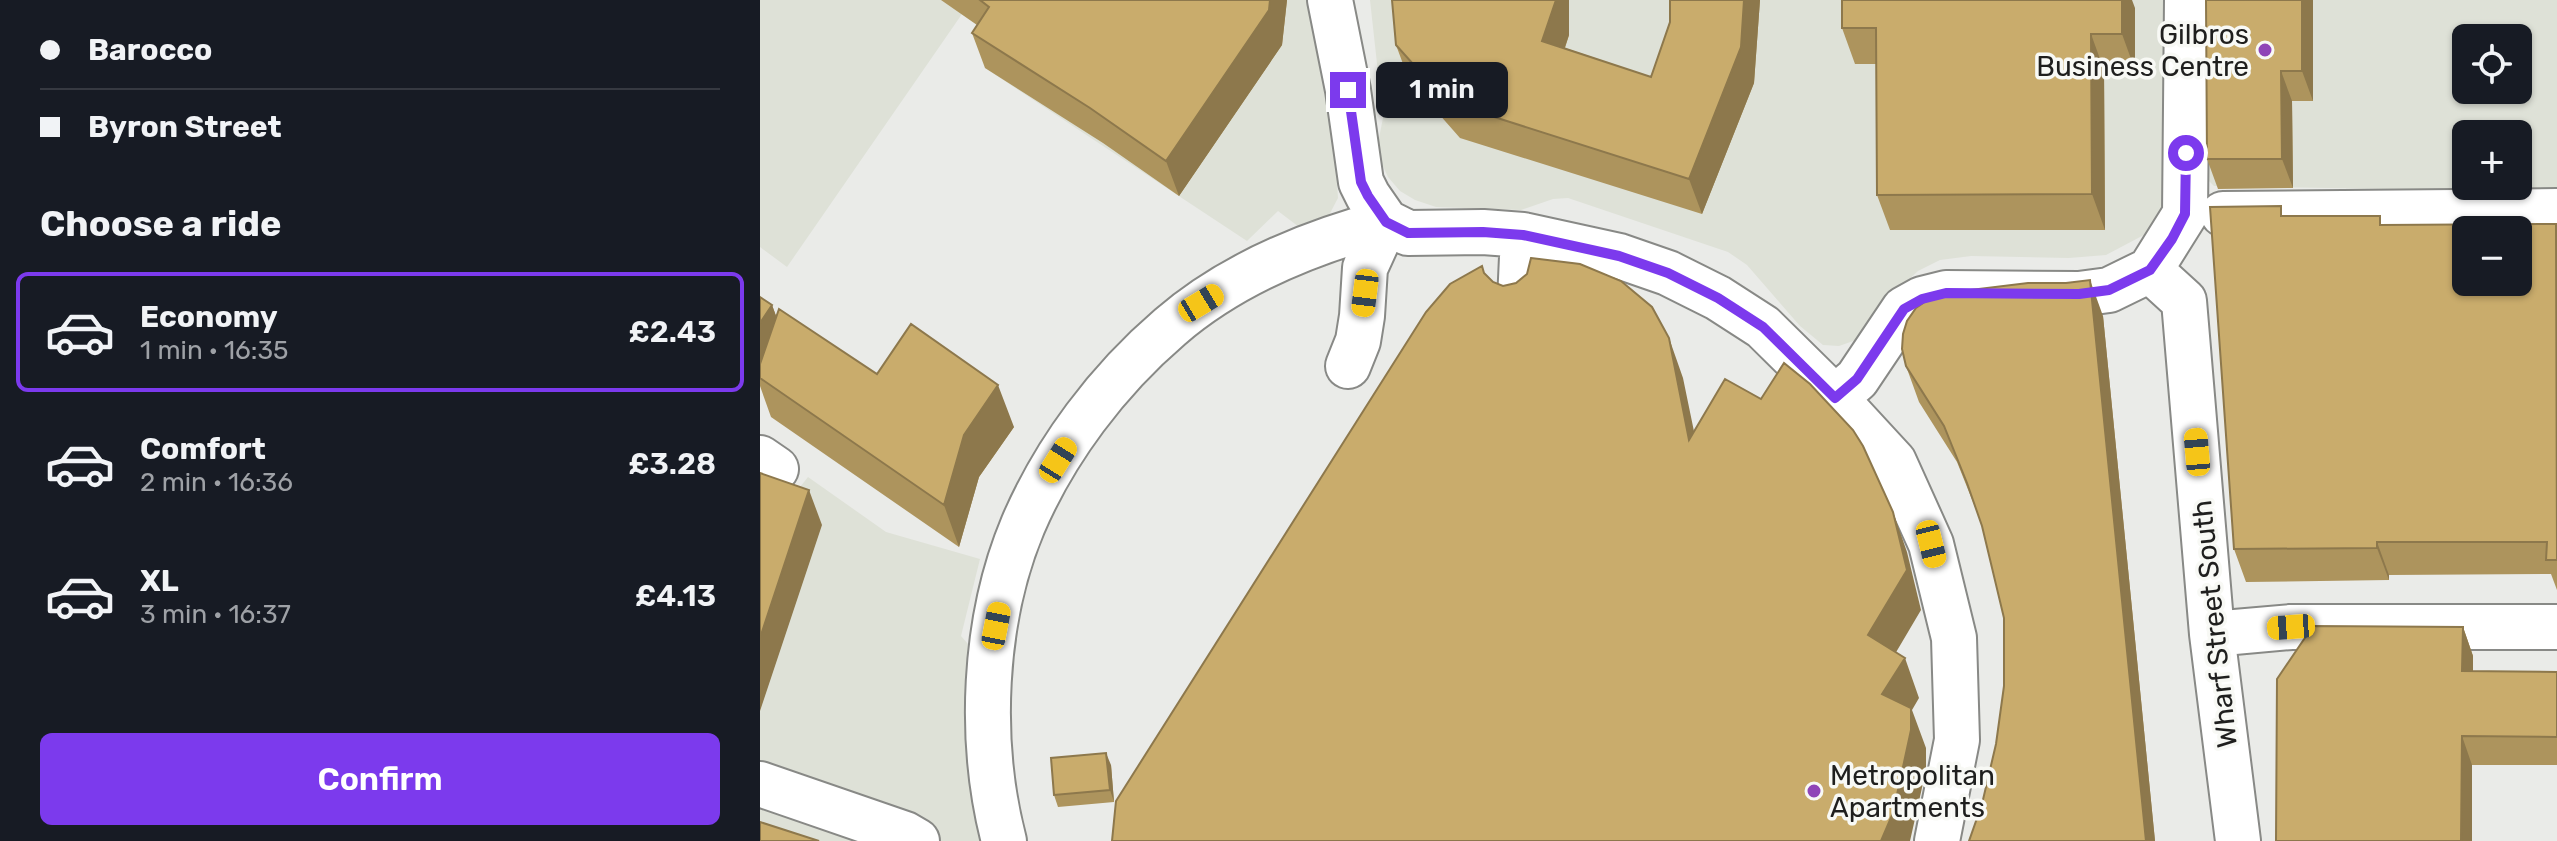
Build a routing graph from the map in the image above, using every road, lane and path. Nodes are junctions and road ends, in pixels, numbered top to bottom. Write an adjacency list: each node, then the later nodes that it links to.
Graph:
1 (1330, 0): 5 (street)
2 (2187, 0): 4 (street)
3 (2557, 211): 4 (street)
4 (2185, 214): 7 (street)
5 (1386, 222): 6 (street); 9 (street); 15 (street)
6 (1523, 235): 8 (street); 10 (street)
7 (2150, 270): 10 (street); 12 (street, Wharf Street South)
8 (1520, 301)
9 (1348, 366)
10 (1835, 398): 16 (street)
11 (2557, 627): 12 (street)
12 (2212, 634): 17 (street, Wharf Street South)
13 (760, 784): 14 (street)
14 (917, 841)
15 (1004, 841)
16 (1937, 841)
17 (2238, 841)

